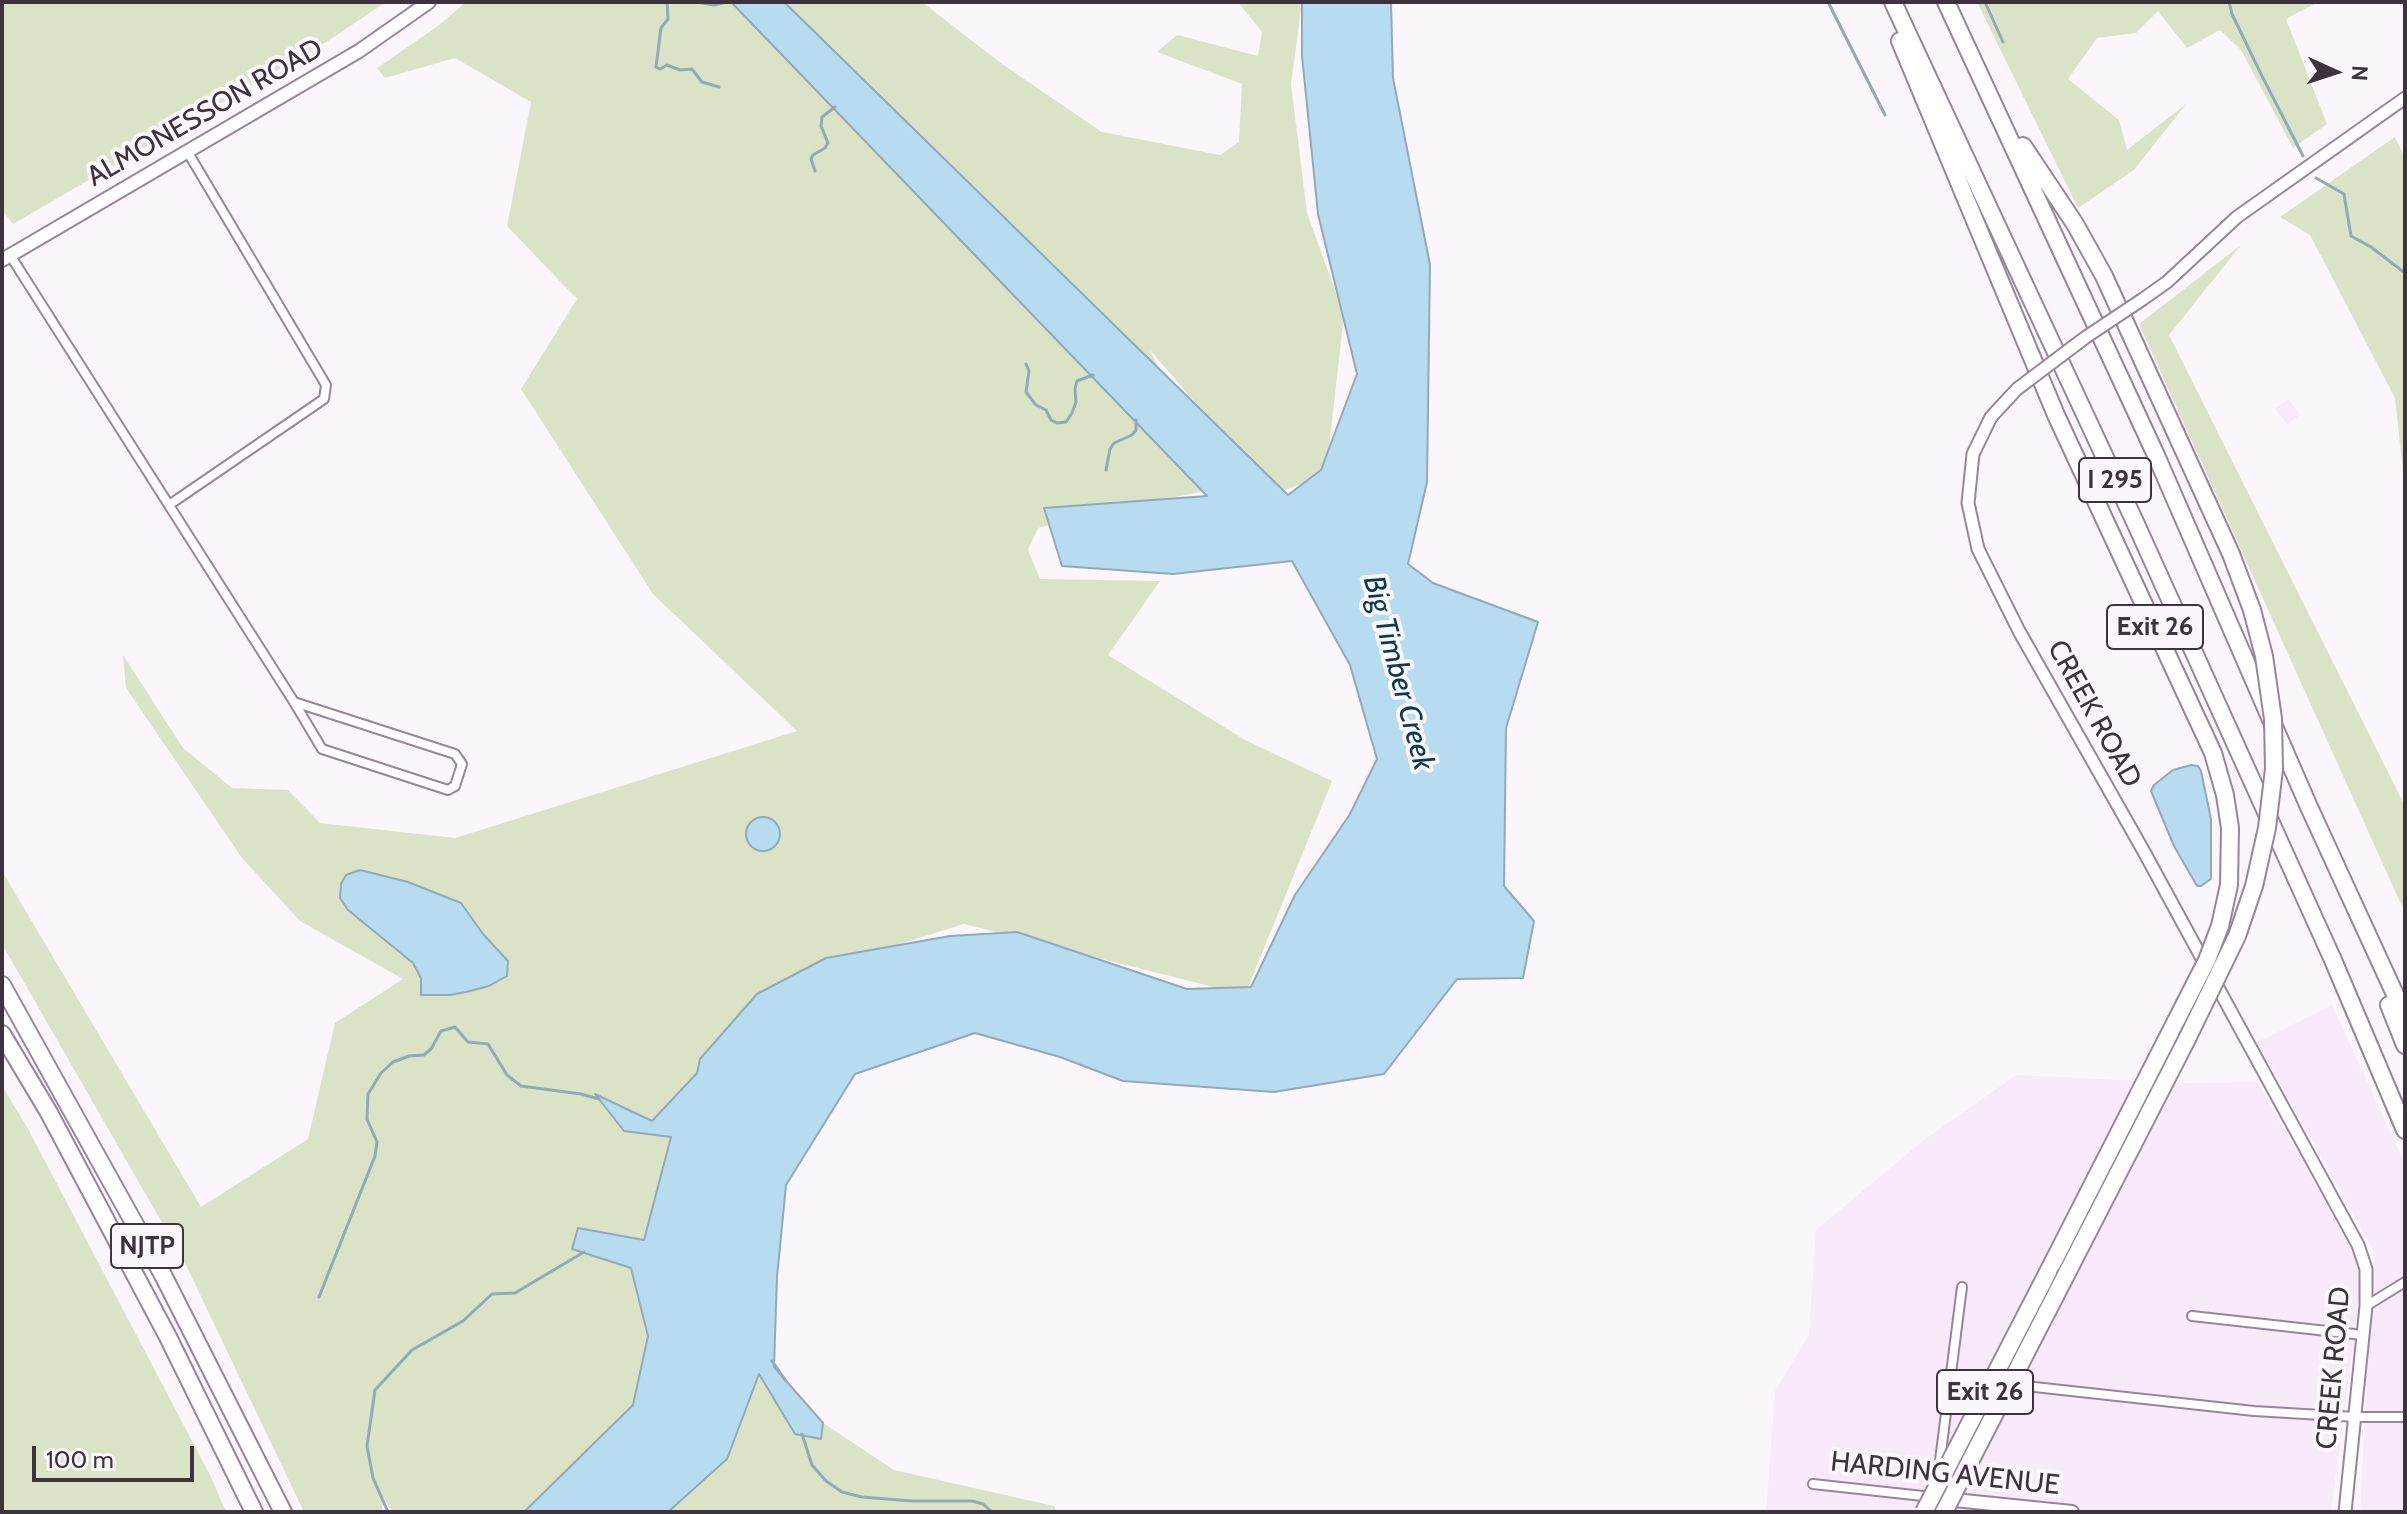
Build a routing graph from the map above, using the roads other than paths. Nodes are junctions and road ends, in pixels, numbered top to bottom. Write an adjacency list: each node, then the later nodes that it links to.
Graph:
1 (429, 2): 7 (main road, ALMONESSON ROAD)
2 (1883, 2): 31 (highway, Exit 26, bridge)
3 (1893, 2): 12 (highway, I 295)
4 (1946, 2): 5 (highway, I 295)
5 (1981, 76): 11 (highway, I 295); 28 (highway, bridge)
6 (2405, 98): 21 (street, CREEK ROAD, bridge)
7 (187, 151): 8 (main road, ALMONESSON ROAD); 9 (street)
8 (6, 258): 9 (street)
9 (169, 505): 10 (street)
10 (294, 702): 10 (street)
11 (2309, 807): 14 (highway, I 295); 16 (highway)
12 (2333, 960): 17 (highway); 18 (highway, I 295)
13 (2, 985): 30 (highway, NJTP)
14 (2405, 1016)
15 (2, 1034): 29 (highway, NJTP)
16 (2405, 1045)
17 (2405, 1104)
18 (2405, 1130)
19 (2405, 1282): 21 (street)
20 (1962, 1287): 24 (street)
21 (2366, 1306): 23 (street, CREEK ROAD)
22 (2192, 1316): 23 (street)
23 (2363, 1335): 25 (street, CREEK ROAD)
24 (1951, 1378): 25 (street); 28 (street)
25 (2355, 1417): 26 (street); 33 (street, CREEK ROAD)
26 (2405, 1417)
27 (1813, 1484): 28 (street, HARDING AVENUE)
28 (1938, 1507): 32 (main road, HARDING AVENUE)
29 (254, 1512)
30 (283, 1512)
31 (1924, 1512)
32 (2072, 1512)
33 (2345, 1512)

